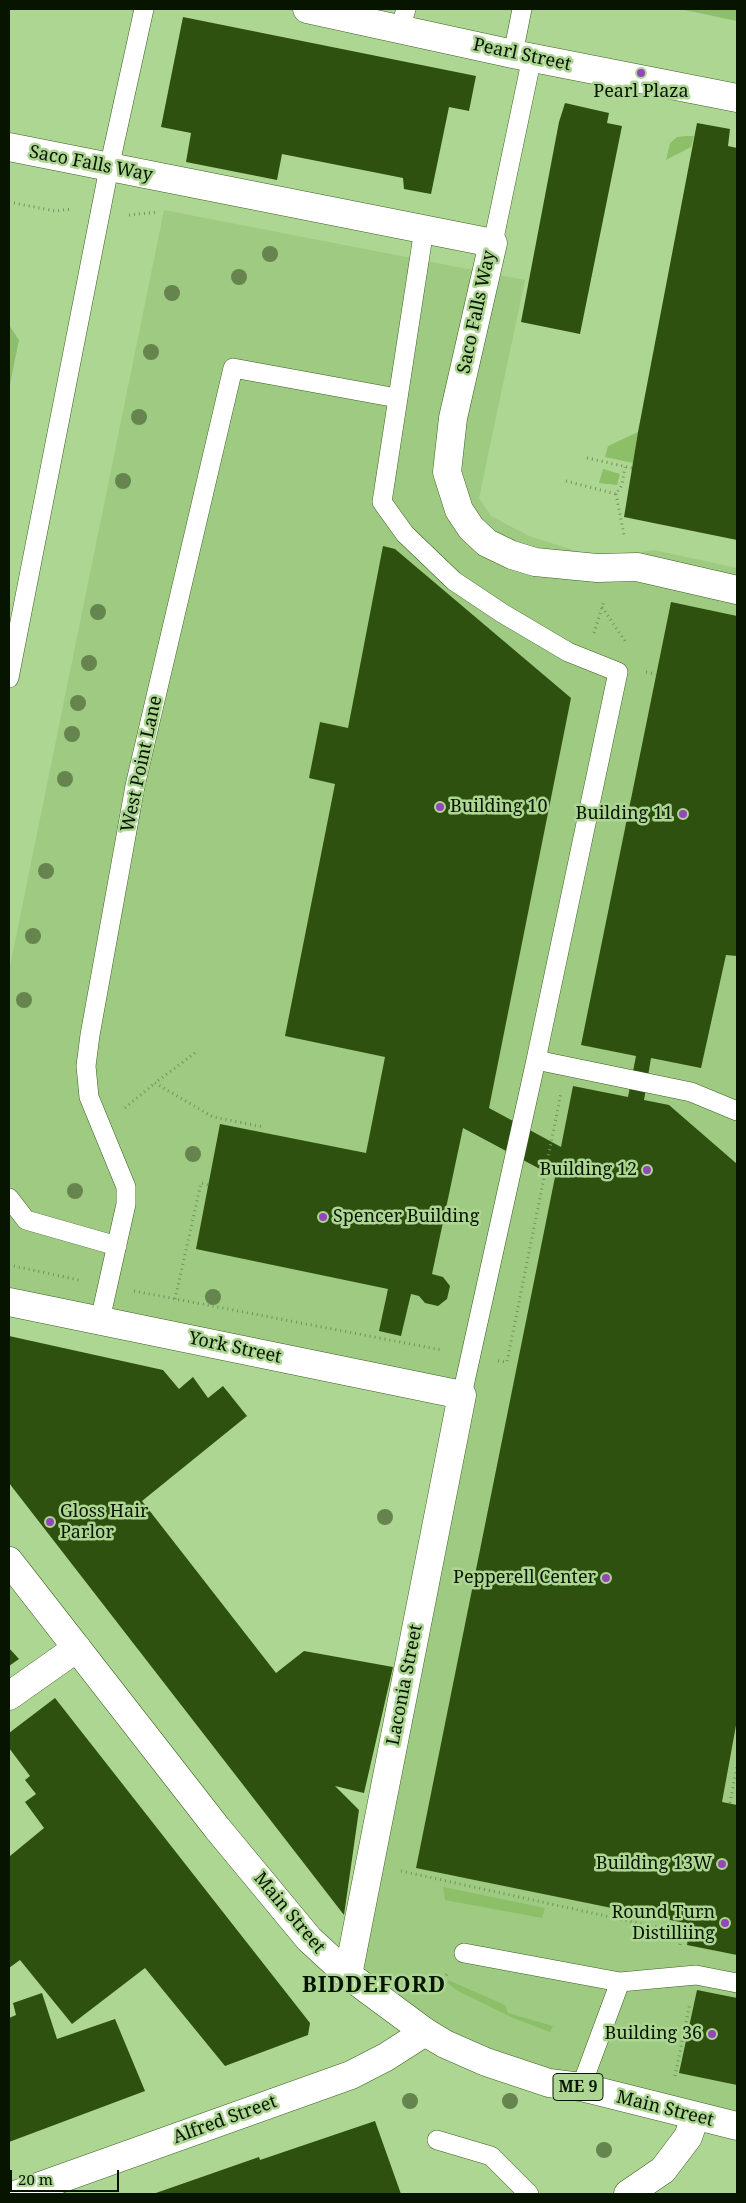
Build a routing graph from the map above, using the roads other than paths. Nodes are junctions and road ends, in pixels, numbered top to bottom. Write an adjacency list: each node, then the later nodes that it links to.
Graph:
1 (144, 9): 8 (lane)
2 (307, 9): 4 (street, Pearl Street)
3 (522, 9): 5 (lane)
4 (403, 19): 5 (street, Pearl Street)
5 (523, 56): 6 (street, Pearl Street); 10 (lane)
6 (737, 98)
7 (9, 147): 8 (street, Saco Falls Way)
8 (109, 168): 9 (street, Saco Falls Way); 13 (lane)
9 (424, 229): 10 (street, Saco Falls Way); 11 (lane)
10 (493, 243): 12 (street, Saco Falls Way)
11 (396, 398): 14 (lane); 17 (lane, West Point Lane)
12 (737, 590)
13 (9, 678)
14 (536, 1060): 15 (lane); 20 (lane)
15 (737, 1111)
16 (9, 1198): 17 (lane)
17 (117, 1246): 19 (lane, West Point Lane)
18 (9, 1302): 19 (street, York Street)
19 (100, 1320): 20 (street, York Street)
20 (462, 1395): 25 (street, Laconia Street)
21 (9, 1561): 22 (street, Main Street)
22 (77, 1648): 23 (street); 25 (street, Main Street)
23 (9, 1696)
24 (464, 1953): 26 (lane)
25 (348, 1975): 28 (street, Main Street)
26 (620, 1982): 27 (lane); 29 (lane)
27 (737, 1983)
28 (425, 2032): 29 (street, Main Street / ME 9); 34 (street, Alfred Street)
29 (581, 2087): 30 (street, Main Street / ME 9)
30 (695, 2117): 31 (street, Main Street / ME 9); 33 (street)
31 (737, 2126)
32 (437, 2140): 35 (lane)
33 (637, 2192)
34 (18, 2194)
35 (529, 2194)

